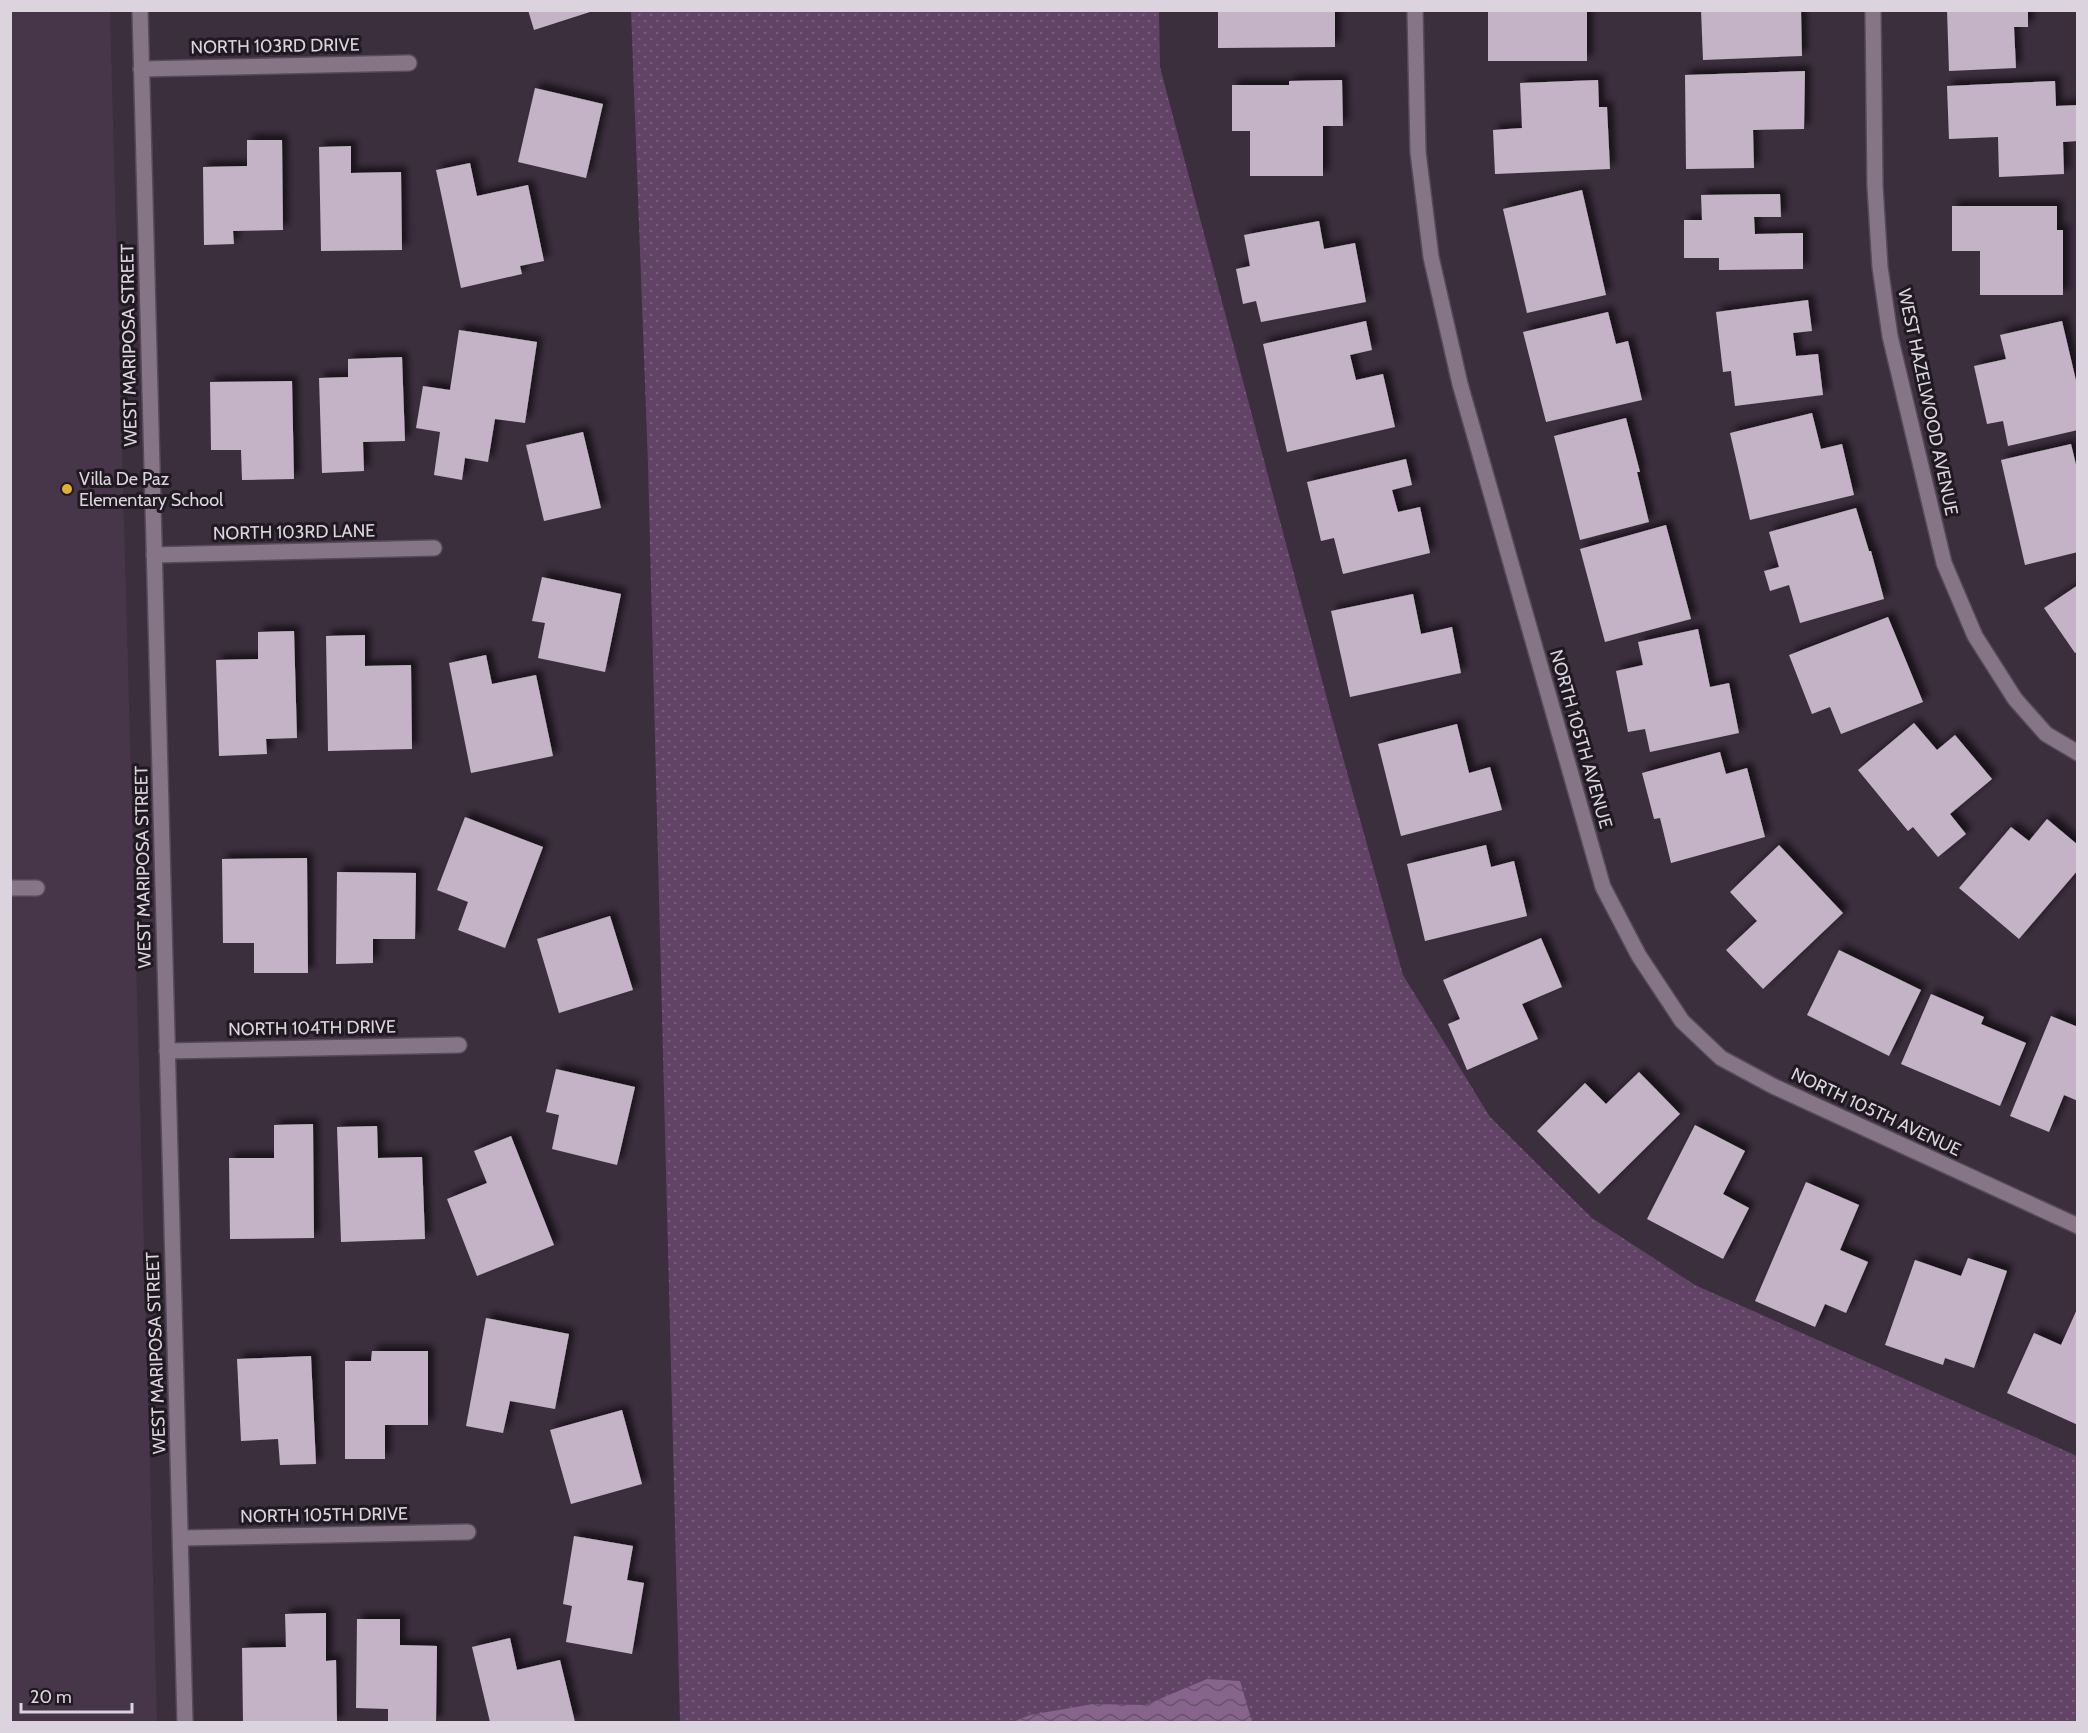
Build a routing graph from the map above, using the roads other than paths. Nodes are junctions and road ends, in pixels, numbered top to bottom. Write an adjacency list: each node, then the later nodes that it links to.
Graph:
1 (140, 10): 5 (street, WEST MARIPOSA STREET)
2 (1415, 10): 13 (street, NORTH 105TH AVENUE)
3 (1873, 10): 8 (street, WEST HAZELWOOD AVENUE)
4 (409, 63): 5 (street, NORTH 103RD DRIVE)
5 (141, 69): 7 (street, WEST MARIPOSA STREET)
6 (434, 548): 7 (street, NORTH 103RD LANE)
7 (154, 555): 12 (street, WEST MARIPOSA STREET)
8 (2078, 753)
9 (10, 888): 10 (street)
10 (37, 888)
11 (459, 1045): 12 (street, NORTH 104TH DRIVE)
12 (167, 1051): 15 (street, WEST MARIPOSA STREET)
13 (2078, 1226)
14 (468, 1532): 15 (street, NORTH 105TH DRIVE)
15 (181, 1538): 16 (street, WEST MARIPOSA STREET)
16 (185, 1722)

